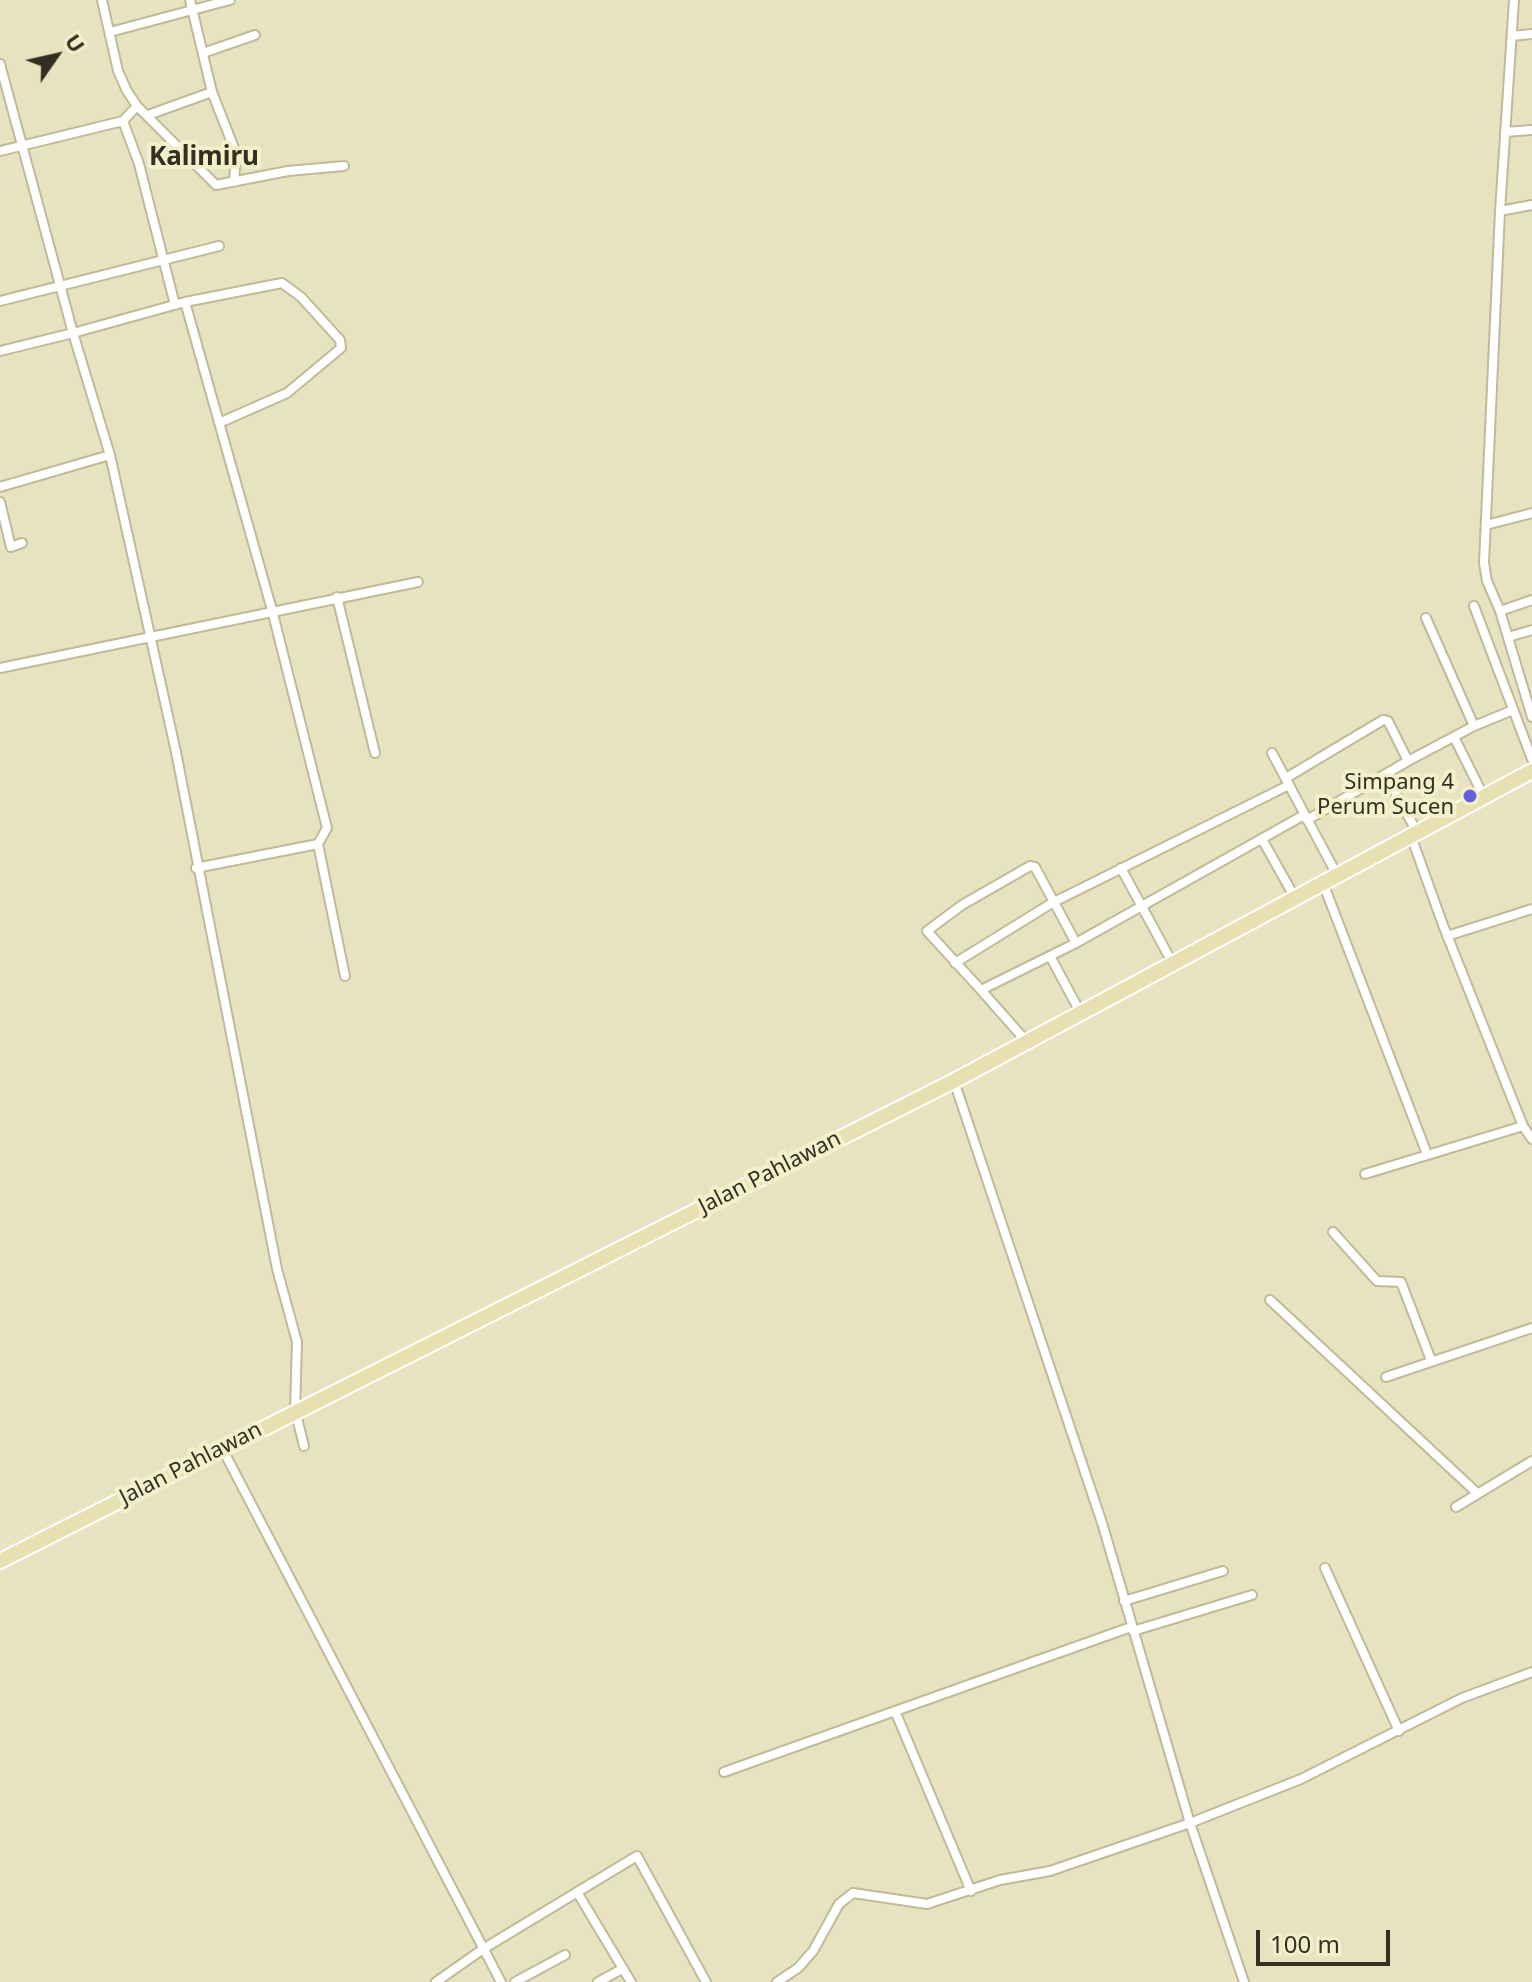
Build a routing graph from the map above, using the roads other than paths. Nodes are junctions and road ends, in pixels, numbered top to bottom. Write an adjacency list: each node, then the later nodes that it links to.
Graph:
1 (102, 0): 6 (street)
2 (190, 0): 5 (street)
3 (230, 0): 5 (street)
4 (1514, 0): 9 (street)
5 (192, 10): 6 (street); 10 (street)
6 (110, 32): 13 (street)
7 (1532, 34): 9 (street)
8 (255, 35): 10 (street)
9 (1512, 36): 17 (street)
10 (203, 53): 12 (street)
11 (0, 64): 18 (street)
12 (212, 92): 14 (street); 21 (street)
13 (137, 106): 14 (street); 15 (street)
14 (148, 115): 21 (street)
15 (123, 121): 18 (street); 25 (street)
16 (1532, 130): 17 (street)
17 (1505, 132): 23 (street)
18 (22, 145): 19 (street); 26 (street)
19 (0, 151)
20 (344, 166): 21 (street)
21 (234, 182)
22 (1532, 205): 23 (street)
23 (1500, 211): 37 (street)
24 (219, 246): 25 (street)
25 (162, 261): 26 (street); 29 (street)
26 (60, 285): 27 (street); 30 (street)
27 (0, 301)
28 (185, 302): 29 (street); 32 (street); 32 (street)
29 (175, 305): 30 (street)
30 (73, 333): 31 (street); 33 (street)
31 (0, 351)
32 (219, 423): 43 (street)
33 (110, 455): 34 (street); 48 (street)
34 (0, 487)
35 (0, 504): 38 (street)
36 (1532, 513): 37 (street)
37 (1486, 525): 44 (street)
38 (22, 543)
39 (418, 582): 40 (street)
40 (337, 597): 43 (street); 54 (street)
41 (1532, 600): 44 (street)
42 (1474, 606): 50 (street)
43 (272, 610): 48 (street); 65 (street)
44 (1500, 611): 47 (street)
45 (1426, 618): 52 (street)
46 (1532, 630): 47 (street)
47 (1508, 637): 51 (street)
48 (148, 638): 49 (street); 66 (street)
49 (0, 668)
50 (1513, 710): 52 (street); 56 (street)
51 (1532, 717)
52 (1474, 726): 53 (street)
53 (1454, 737): 57 (street); 61 (street)
54 (375, 753)
55 (1272, 753): 60 (street)
56 (1532, 759)
57 (1408, 761): 59 (street); 60 (street)
58 (1532, 771): 61 (main road, Jalan Pahlawan)
59 (1385, 774): 62 (street); 63 (street)
60 (1287, 782): 62 (street); 67 (street)
61 (1483, 795): 63 (main road, Jalan Pahlawan)
62 (1306, 818): 64 (street); 68 (street)
63 (1414, 834): 68 (main road, Jalan Pahlawan); 74 (street)
64 (1262, 839): 70 (street); 72 (street)
65 (318, 844): 66 (street); 79 (street)
66 (196, 868): 93 (street)
67 (1121, 868): 71 (street); 72 (street)
68 (1337, 875): 69 (main road, Jalan Pahlawan)
69 (1323, 883): 70 (main road, Jalan Pahlawan); 86 (street)
70 (1295, 898): 78 (main road, Jalan Pahlawan)
71 (1052, 903): 75 (street); 77 (street); 77 (street)
72 (1142, 907): 75 (street); 78 (street)
73 (1532, 909): 74 (street)
74 (1447, 936): 84 (street)
75 (1076, 943): 76 (street)
76 (1050, 956): 80 (street); 81 (street)
77 (955, 963): 80 (street)
78 (1173, 964): 81 (main road, Jalan Pahlawan)
79 (345, 976)
80 (981, 990): 82 (street)
81 (1080, 1012): 82 (main road, Jalan Pahlawan)
82 (1026, 1041): 83 (main road, Jalan Pahlawan)
83 (954, 1081): 93 (main road, Jalan Pahlawan); 103 (street)
84 (1523, 1126): 85 (street); 86 (street)
85 (1532, 1139)
86 (1427, 1154): 87 (street)
87 (1365, 1174)
88 (1333, 1232): 91 (street)
89 (1270, 1300): 97 (street)
90 (1532, 1328): 91 (street)
91 (1431, 1360): 92 (street)
92 (1386, 1377)
93 (295, 1410): 94 (street); 95 (main road, Jalan Pahlawan)
94 (304, 1446)
95 (223, 1450): 99 (main road, Jalan Pahlawan); 112 (street)
96 (1532, 1461): 97 (street)
97 (1477, 1493): 98 (street)
98 (1456, 1507)
99 (0, 1561)
100 (1325, 1568): 107 (street)
101 (1223, 1571): 103 (street)
102 (1252, 1595): 104 (street)
103 (1124, 1601): 104 (street)
104 (1132, 1629): 106 (street); 109 (street)
105 (1532, 1672): 107 (street)
106 (895, 1711): 108 (street); 110 (street)
107 (1399, 1731): 109 (street)
108 (724, 1772)
109 (1190, 1823): 110 (street); 122 (street)
110 (971, 1891): 121 (street)
111 (577, 1892): 112 (street); 114 (street); 120 (street)
112 (483, 1949): 115 (street); 116 (street)
113 (565, 1955): 117 (street)
114 (622, 1969): 118 (street); 119 (street)
115 (439, 1981)
116 (501, 1982)
117 (515, 1982)
118 (598, 1982)
119 (631, 1982)
120 (706, 1982)
121 (777, 1982)
122 (1244, 1982)

